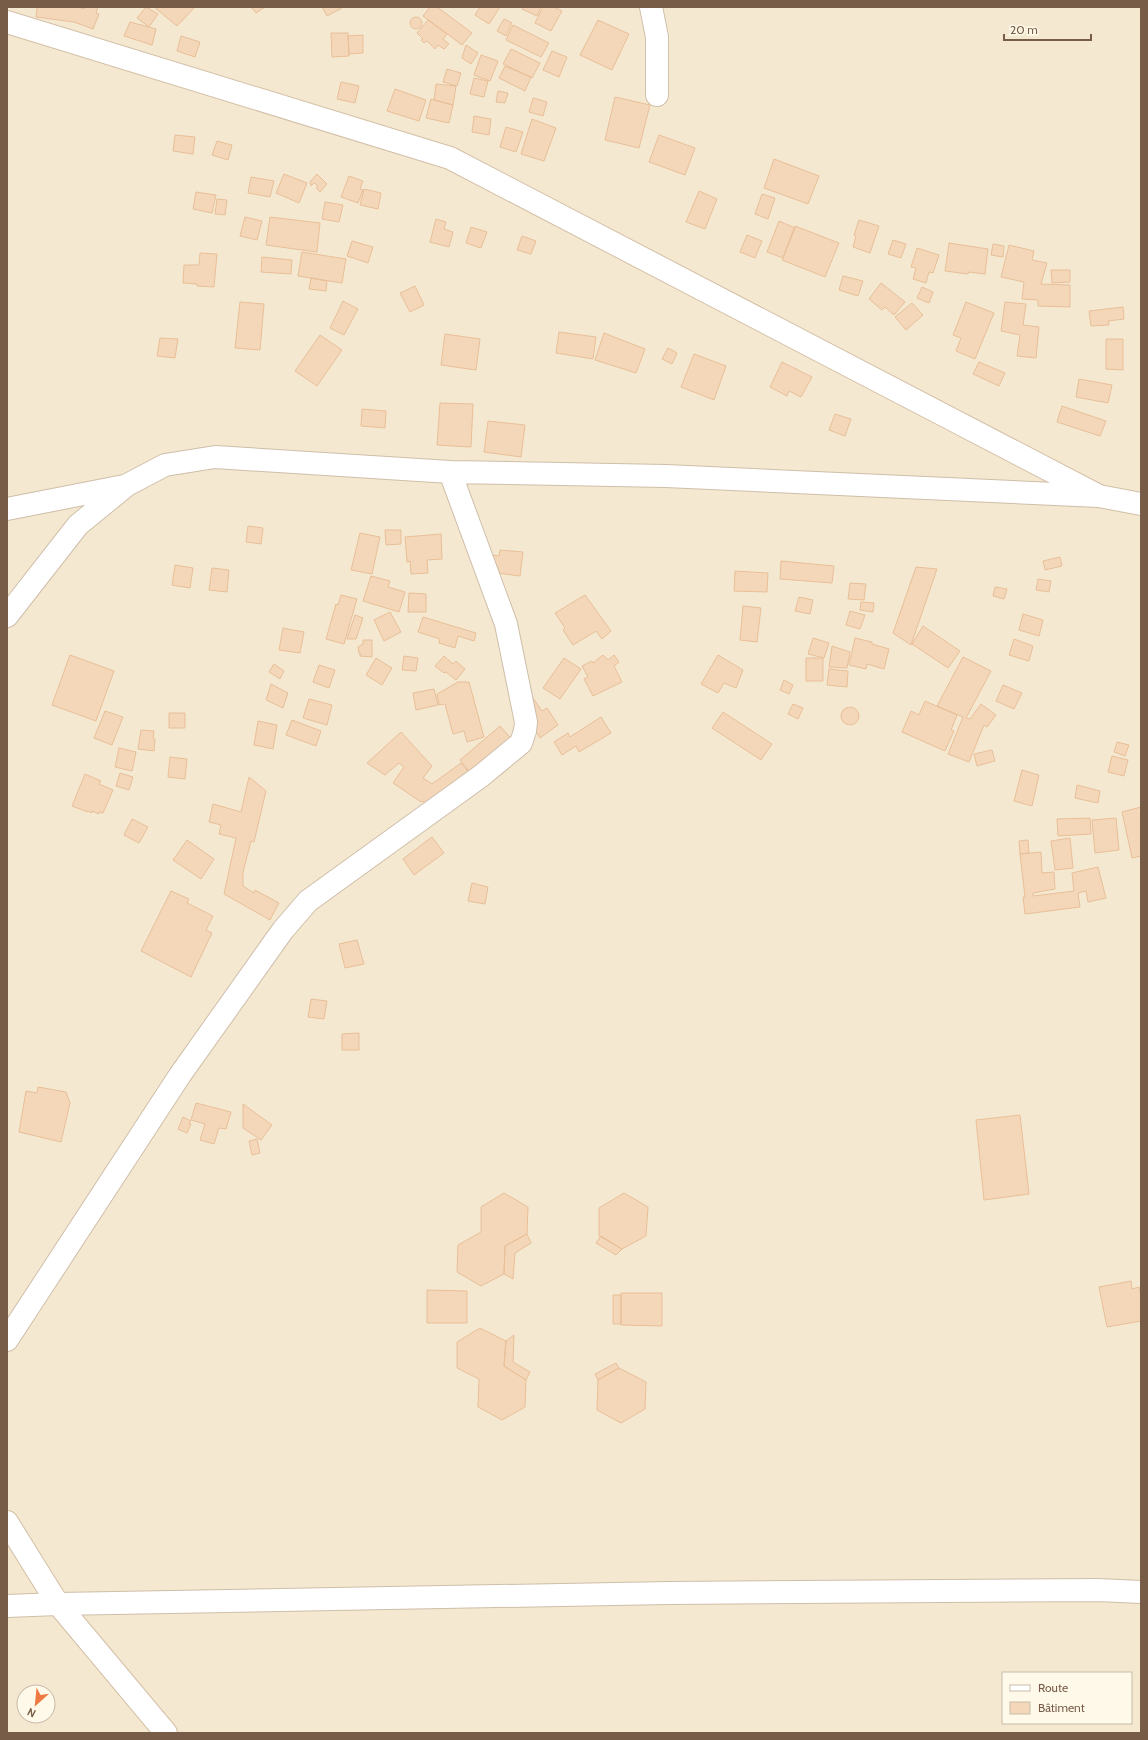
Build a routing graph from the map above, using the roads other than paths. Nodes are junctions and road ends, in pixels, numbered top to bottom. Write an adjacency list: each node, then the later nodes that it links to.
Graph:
1 (651, 7): 3 (street)
2 (7, 22): 6 (street)
3 (657, 95)
4 (450, 472): 5 (street); 6 (street); 10 (street)
5 (127, 485): 8 (street); 9 (street)
6 (1099, 496): 7 (street)
7 (1141, 504)
8 (7, 509)
9 (7, 616)
10 (7, 1340)
11 (7, 1522): 13 (street)
12 (1141, 1592): 13 (street)
13 (58, 1604): 14 (street); 15 (street)
14 (7, 1606)
15 (166, 1733)

